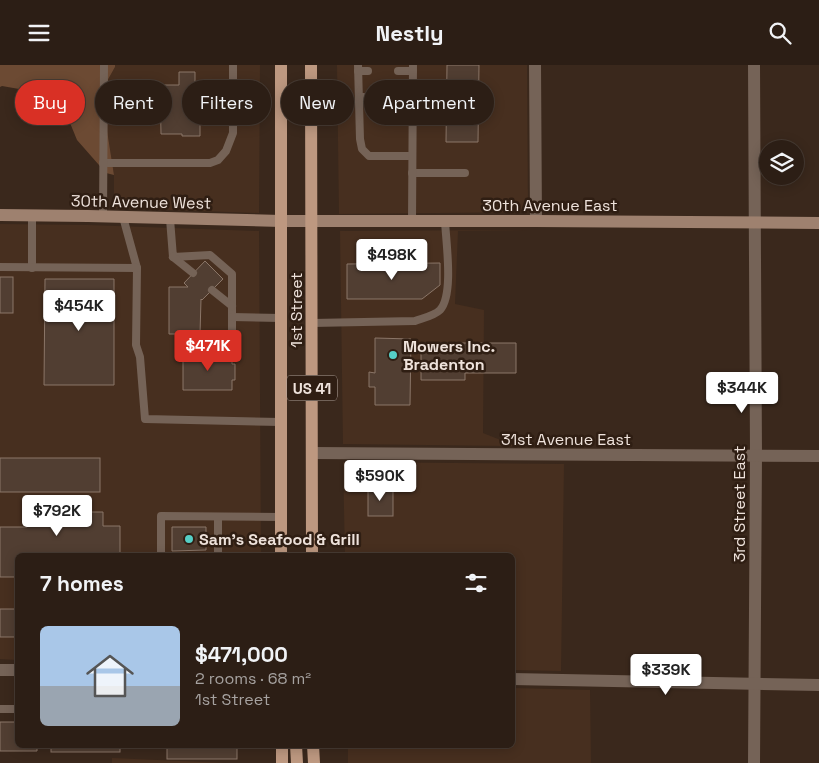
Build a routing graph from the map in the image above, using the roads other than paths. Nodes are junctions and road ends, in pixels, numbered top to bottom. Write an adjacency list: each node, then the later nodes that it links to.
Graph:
1 (104, 65): 17 (lane)
2 (233, 65): 17 (lane)
3 (280, 65): 25 (main road, 1st Street / US 41)
4 (312, 65): 26 (main road, 1st Street / US 41)
5 (535, 65): 28 (street)
6 (754, 65): 31 (street, 3rd Street East)
7 (358, 68): 9 (lane); 11 (lane)
8 (413, 68): 10 (lane)
9 (368, 71)
10 (398, 71)
11 (359, 97): 12 (lane); 13 (lane)
12 (364, 97)
13 (359, 121): 14 (lane); 16 (lane)
14 (364, 121)
15 (413, 125): 16 (lane)
16 (412, 156): 18 (lane)
17 (103, 163): 22 (lane)
18 (412, 173): 19 (lane); 29 (lane)
19 (465, 173)
20 (0, 215): 21 (street, 30th Avenue West)
21 (32, 216): 22 (street, 30th Avenue West); 34 (lane)
22 (103, 217): 23 (street, 30th Avenue West)
23 (123, 217): 24 (street, 30th Avenue West); 35 (lane)
24 (170, 219): 25 (street, 30th Avenue West); 32 (lane)
25 (281, 221): 26 (street, 30th Avenue East); 40 (main road, 1st Street / US 41)
26 (312, 221): 29 (street, 30th Avenue East); 41 (main road, 1st Street / US 41)
27 (445, 221): 28 (street, 30th Avenue East); 29 (street, 30th Avenue East); 41 (lane)
28 (536, 221): 31 (street, 30th Avenue East)
29 (412, 222)
30 (819, 223): 31 (street, 30th Avenue East)
31 (754, 224): 45 (street, 3rd Street East)
32 (173, 257): 36 (lane); 38 (lane)
33 (0, 267): 34 (lane)
34 (32, 267): 35 (lane)
35 (137, 268): 43 (lane)
36 (193, 273)
37 (212, 290): 38 (lane)
38 (232, 306): 39 (lane)
39 (232, 317): 40 (lane); 42 (lane)
40 (281, 318): 43 (main road, 1st Street / US 41)
41 (312, 323): 44 (main road, 1st Street / US 41)
42 (232, 330)
43 (280, 422): 48 (main road, 1st Street / US 41)
44 (312, 453): 45 (street, 31st Avenue East); 52 (main road, 1st Street / US 41)
45 (756, 455): 46 (street, 31st Avenue East); 56 (street, 3rd Street East)
46 (819, 456)
47 (218, 517): 48 (lane); 49 (lane); 50 (lane)
48 (281, 517): 51 (main road, 1st Street / US 41)
49 (161, 553)
50 (218, 553)
51 (281, 553)
52 (312, 553)
53 (0, 670): 54 (street)
54 (15, 670)
55 (515, 679): 56 (street)
56 (754, 685): 57 (street); 66 (street, 3rd Street East)
57 (819, 685)
58 (0, 709): 59 (lane)
59 (15, 709)
60 (282, 748): 63 (main road)
61 (296, 748): 64 (main road)
62 (313, 748): 65 (main road)
63 (282, 763)
64 (296, 763)
65 (314, 763)
66 (754, 763)

